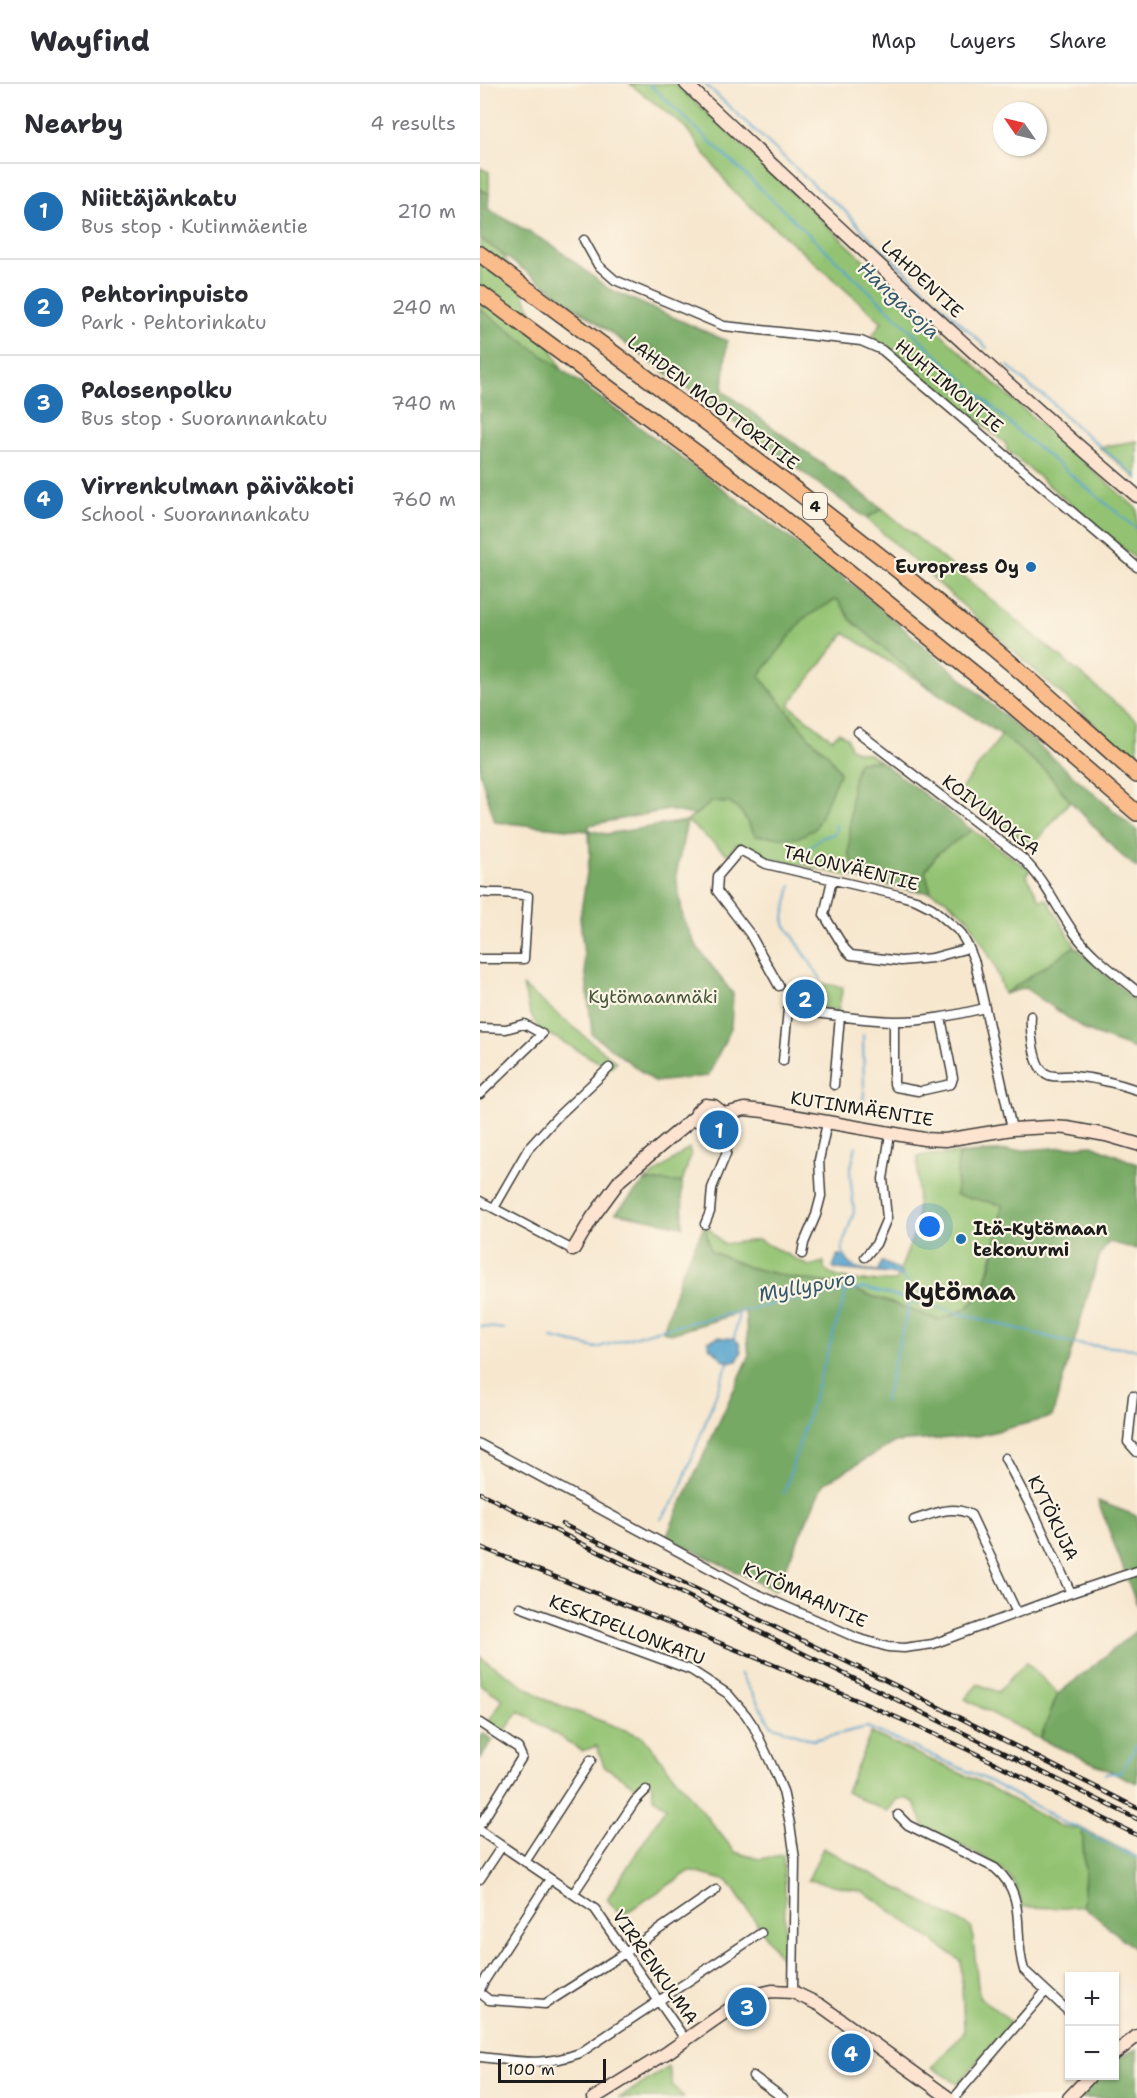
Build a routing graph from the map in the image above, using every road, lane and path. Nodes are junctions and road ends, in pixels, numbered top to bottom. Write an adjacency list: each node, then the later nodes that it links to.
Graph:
1 (686, 84): 5 (street, LAHDENTIE)
2 (584, 240): 6 (street, HUHTIMONTIE)
3 (480, 254): 8 (highway, LAHDEN MOOTTORITIE / 4)
4 (480, 293): 9 (highway, 4)
5 (1137, 496)
6 (1137, 567)
7 (858, 732): 15 (street, KOIVUNOKSA)
8 (1137, 776)
9 (1137, 813)
10 (832, 880): 12 (street, TALONVÄENTIE); 12 (street); 14 (street, TALONVÄENTIE)
11 (480, 892): 13 (street)
12 (969, 948): 16 (street, TALONVÄENTIE)
13 (480, 958)
14 (779, 986)
15 (1137, 991)
16 (985, 1008): 19 (street); 30 (street, TALONVÄENTIE)
17 (840, 1016): 20 (street); 22 (street); 24 (street)
18 (1031, 1016): 25 (street)
19 (941, 1018): 20 (street); 20 (street)
20 (894, 1021)
21 (480, 1028): 26 (street)
22 (783, 1061)
23 (609, 1068): 34 (street)
24 (834, 1085)
25 (1137, 1090)
26 (480, 1094)
27 (728, 1113): 28 (street, KUTINMÄENTIE); 28 (street, KUTINMÄENTIE); 29 (street, KUTINMÄENTIE); 35 (street)
28 (696, 1116): 36 (street, KUTINMÄENTIE)
29 (827, 1123): 31 (street, KUTINMÄENTIE); 37 (street)
30 (1012, 1129): 31 (street, KUTINMÄENTIE); 32 (street, KUTINMÄENTIE)
31 (890, 1134): 38 (street)
32 (1137, 1144)
33 (480, 1201): 34 (street)
34 (494, 1208): 36 (street)
35 (705, 1224)
36 (573, 1250)
37 (802, 1254)
38 (865, 1257)
39 (1133, 1396): 41 (street)
40 (480, 1444): 47 (street, KYTÖMAANTIE)
41 (1137, 1452)
42 (1005, 1458): 45 (street, KYTÖKUJA)
43 (914, 1520): 47 (street)
44 (1137, 1571): 45 (street, KYTÖMAANTIE)
45 (1071, 1593): 47 (street, KYTÖMAANTIE)
46 (520, 1607): 64 (street, KESKIPELLONKATU)
47 (1017, 1613)
48 (480, 1723): 52 (street)
49 (591, 1760): 55 (street)
50 (646, 1790): 59 (street)
51 (898, 1815): 62 (street)
52 (480, 1825)
53 (480, 1831): 54 (street, VIRRENKULMA)
54 (502, 1846): 55 (street, VIRRENKULMA); 56 (street)
55 (525, 1862): 57 (street, VIRRENKULMA)
56 (480, 1879)
57 (550, 1879): 59 (street, VIRRENKULMA); 63 (street)
58 (716, 1890): 61 (street)
59 (573, 1894): 61 (street, VIRRENKULMA)
60 (761, 1933): 65 (street)
61 (626, 1953): 63 (street); 65 (street, VIRRENKULMA)
62 (1046, 1991): 66 (street); 75 (street)
63 (480, 1992)
64 (793, 1992): 68 (street); 75 (street)
65 (658, 2002): 68 (street, VIRRENKULMA); 70 (street)
66 (1065, 2008)
67 (1137, 2036): 69 (street)
68 (685, 2039): 73 (street)
69 (1119, 2050)
70 (480, 2057)
71 (753, 2076): 74 (street)
72 (1086, 2080): 76 (street)
73 (594, 2098)
74 (783, 2098)
75 (952, 2098)
76 (1069, 2098)

